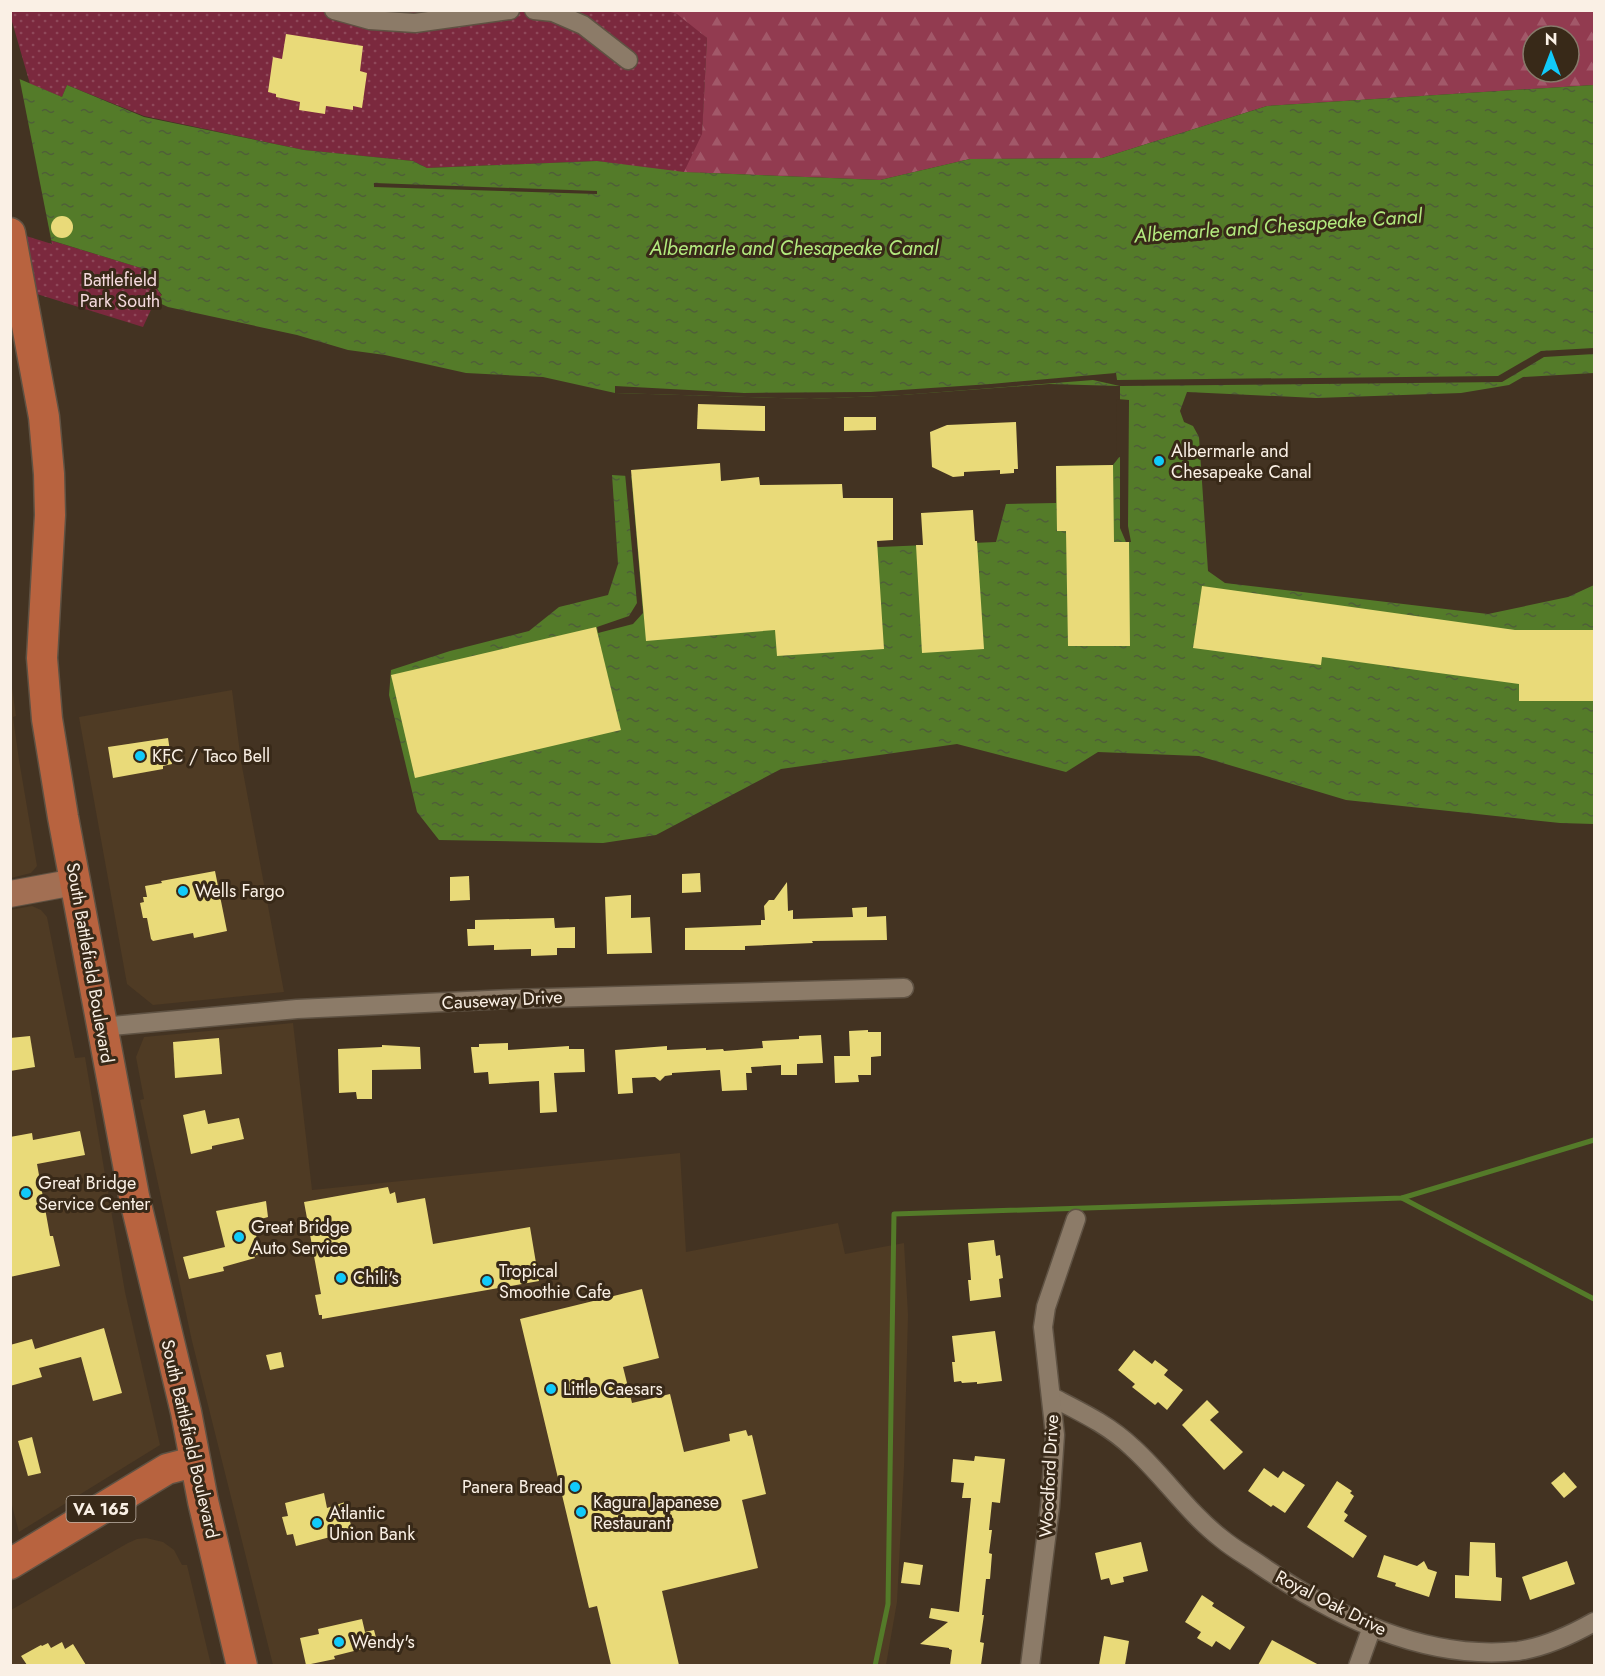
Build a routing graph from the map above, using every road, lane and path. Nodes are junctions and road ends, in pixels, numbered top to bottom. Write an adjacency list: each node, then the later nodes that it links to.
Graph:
1 (334, 10): 2 (street)
2 (510, 10)
3 (534, 10): 4 (street)
4 (628, 60)
5 (12, 242): 6 (main road, South Battlefield Boulevard)
6 (75, 882): 7 (street); 9 (main road, South Battlefield Boulevard)
7 (10, 894)
8 (904, 988): 9 (street, Causeway Drive)
9 (101, 1027): 12 (main road, South Battlefield Boulevard)
10 (1076, 1219): 11 (street, Woodford Drive)
11 (1052, 1397): 15 (street, Royal Oak Drive); 17 (street, Woodford Drive)
12 (194, 1462): 13 (main road, VA 165); 16 (main road, South Battlefield Boulevard)
13 (10, 1564)
14 (1594, 1622): 15 (street, Royal Oak Drive)
15 (1372, 1627): 18 (street)
16 (242, 1665)
17 (1030, 1665)
18 (1358, 1665)

